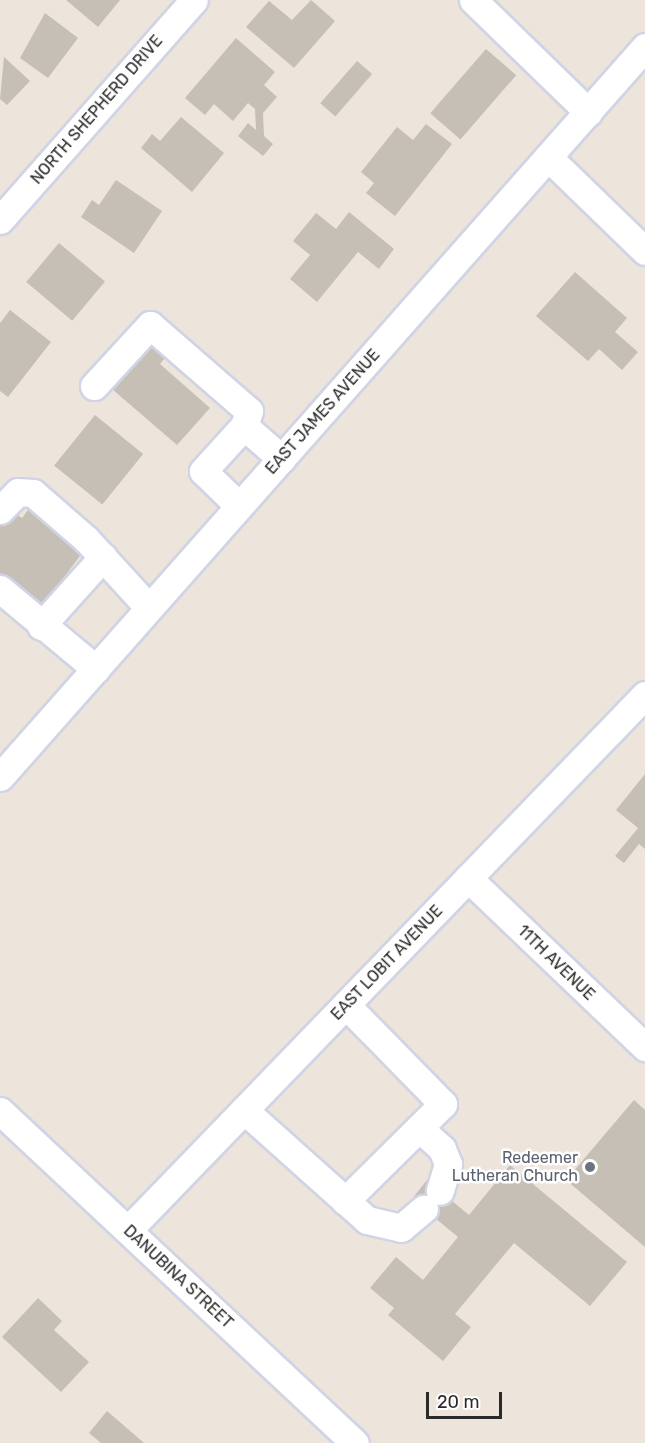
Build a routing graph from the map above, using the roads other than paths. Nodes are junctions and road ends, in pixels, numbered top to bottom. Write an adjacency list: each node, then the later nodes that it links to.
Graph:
1 (194, 0): 6 (street, NORTH SHEPHERD DRIVE)
2 (473, 0): 4 (street)
3 (645, 47): 4 (street, EAST JAMES AVENUE)
4 (588, 112): 5 (street, EAST JAMES AVENUE)
5 (548, 157): 7 (street); 10 (street, EAST JAMES AVENUE)
6 (0, 220)
7 (645, 251)
8 (94, 386): 9 (street)
9 (244, 426): 10 (street); 11 (street)
10 (282, 459): 11 (street, EAST JAMES AVENUE)
11 (240, 506): 15 (street, EAST JAMES AVENUE)
12 (0, 510): 13 (street)
13 (103, 557): 15 (street); 16 (street)
14 (0, 589): 16 (street)
15 (149, 608): 17 (street, EAST JAMES AVENUE)
16 (41, 626): 17 (street)
17 (96, 669): 19 (street, EAST JAMES AVENUE)
18 (645, 695): 20 (street, EAST LOBIT AVENUE)
19 (0, 777)
20 (468, 878): 21 (street, EAST LOBIT AVENUE); 22 (street, 11TH AVENUE)
21 (346, 1005): 23 (street, EAST LOBIT AVENUE); 25 (street)
22 (645, 1047)
23 (244, 1110): 26 (street); 27 (street, EAST LOBIT AVENUE)
24 (0, 1111): 27 (street, DANUBINA STREET)
25 (419, 1128): 26 (street); 26 (street)
26 (345, 1201)
27 (128, 1230): 28 (street, DANUBINA STREET)
28 (355, 1443)

